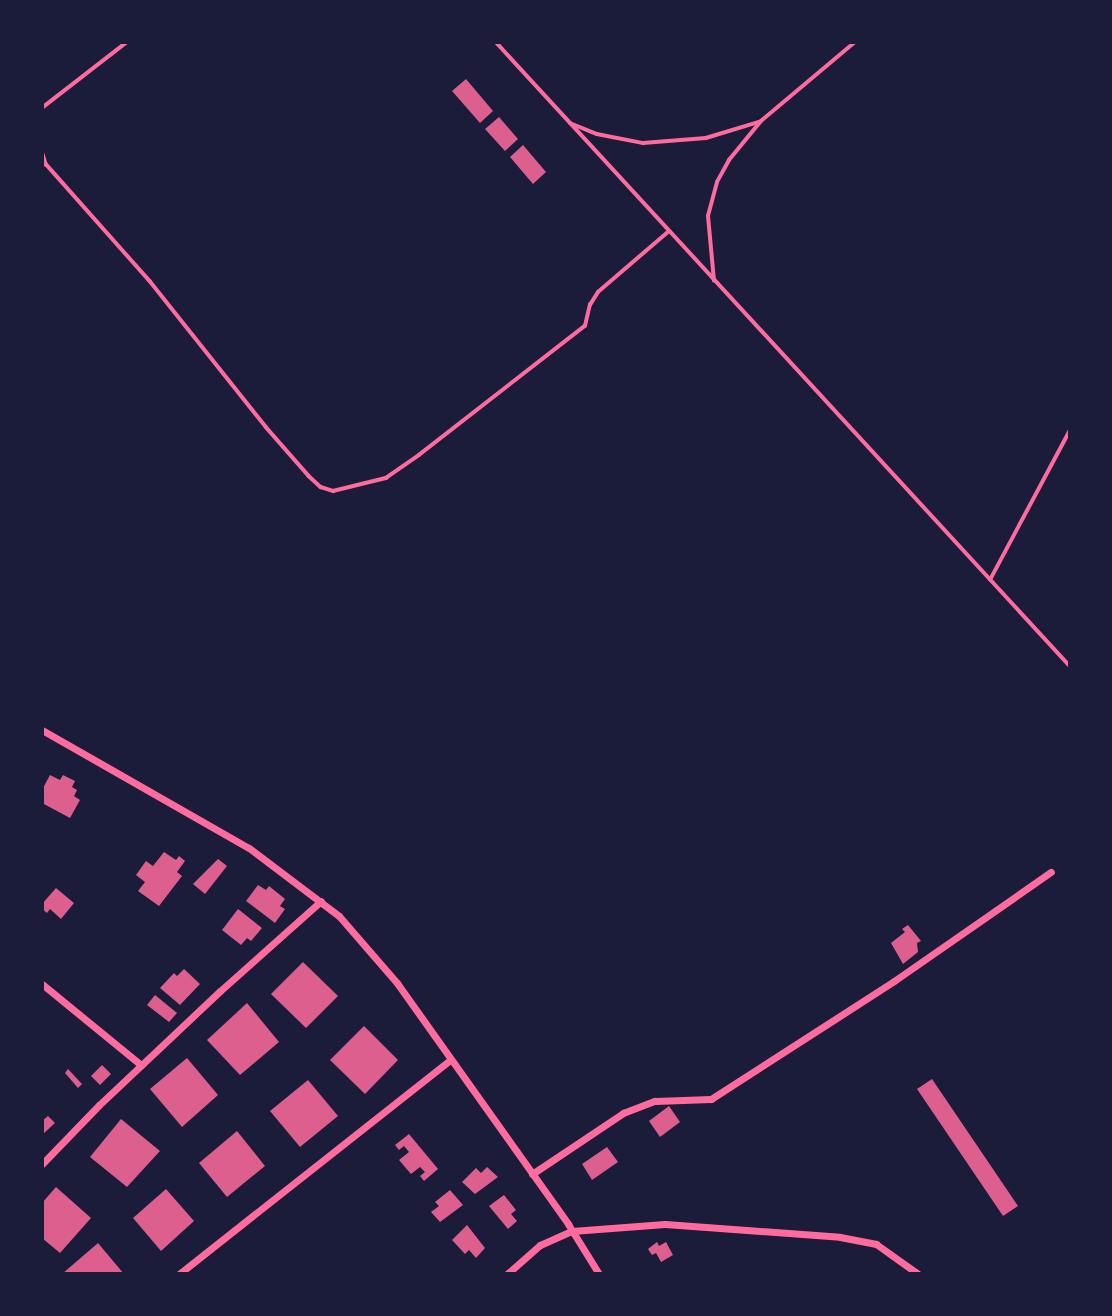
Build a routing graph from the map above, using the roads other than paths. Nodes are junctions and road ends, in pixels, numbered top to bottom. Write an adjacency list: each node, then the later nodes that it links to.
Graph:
1 (127, 42): 4 (lane)
2 (496, 42): 6 (lane)
3 (855, 42): 5 (lane)
4 (42, 108)
5 (761, 121): 6 (lane); 9 (lane)
6 (569, 122): 8 (lane)
7 (42, 151): 8 (lane)
8 (668, 232): 9 (lane)
9 (714, 282): 11 (lane)
10 (1070, 430): 11 (lane)
11 (990, 580): 12 (lane)
12 (1070, 666)
13 (42, 730): 15 (street)
14 (1051, 872): 20 (street)
15 (321, 901): 17 (street); 18 (street)
16 (42, 984): 18 (street)
17 (450, 1060): 20 (street); 22 (street)
18 (141, 1065): 19 (street)
19 (42, 1164)
20 (532, 1174): 21 (street)
21 (572, 1231): 23 (street); 24 (street); 25 (street)
22 (179, 1274)
23 (507, 1274)
24 (599, 1274)
25 (918, 1274)

